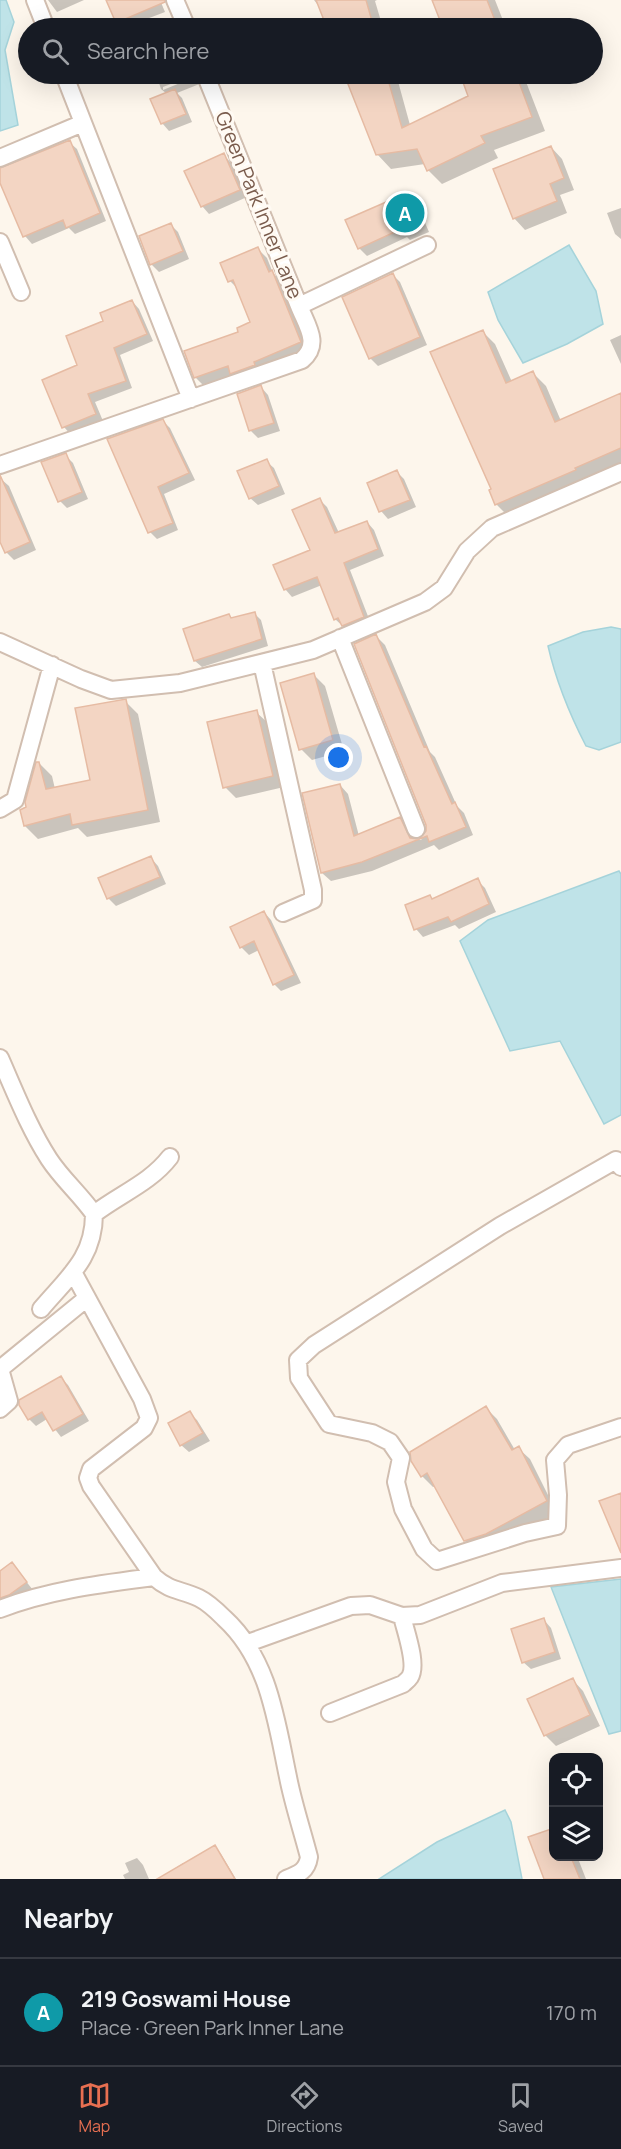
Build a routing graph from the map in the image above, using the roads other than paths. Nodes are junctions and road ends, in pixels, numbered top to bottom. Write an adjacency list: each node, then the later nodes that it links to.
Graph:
1 (35, 0): 3 (street)
2 (176, 0): 4 (street)
3 (42, 18)
4 (183, 18)
5 (68, 84): 7 (street)
6 (209, 84): 12 (street, Green Park Inner Lane)
7 (83, 123): 8 (street); 13 (street)
8 (0, 158)
9 (0, 242): 11 (street)
10 (427, 245): 12 (street, Green Park Inner Lane)
11 (21, 292)
12 (300, 306): 13 (street)
13 (191, 399): 14 (street)
14 (0, 465)
15 (621, 472): 16 (street)
16 (340, 638): 18 (street); 21 (street)
17 (0, 642): 19 (street)
18 (262, 663): 19 (street); 22 (street)
19 (52, 664): 20 (street)
20 (0, 809)
21 (416, 829)
22 (283, 913)
23 (0, 1058): 26 (street)
24 (171, 1157): 26 (street)
25 (621, 1167): 32 (street)
26 (94, 1214): 27 (street)
27 (73, 1272): 28 (street); 29 (street)
28 (87, 1298): 30 (street); 34 (street)
29 (41, 1309)
30 (0, 1369): 31 (street)
31 (0, 1409)
32 (621, 1427)
33 (621, 1568): 36 (street)
34 (154, 1577): 35 (street); 37 (street)
35 (0, 1608)
36 (402, 1616): 37 (street); 38 (street)
37 (248, 1643): 39 (street)
38 (330, 1713)
39 (286, 1879)

